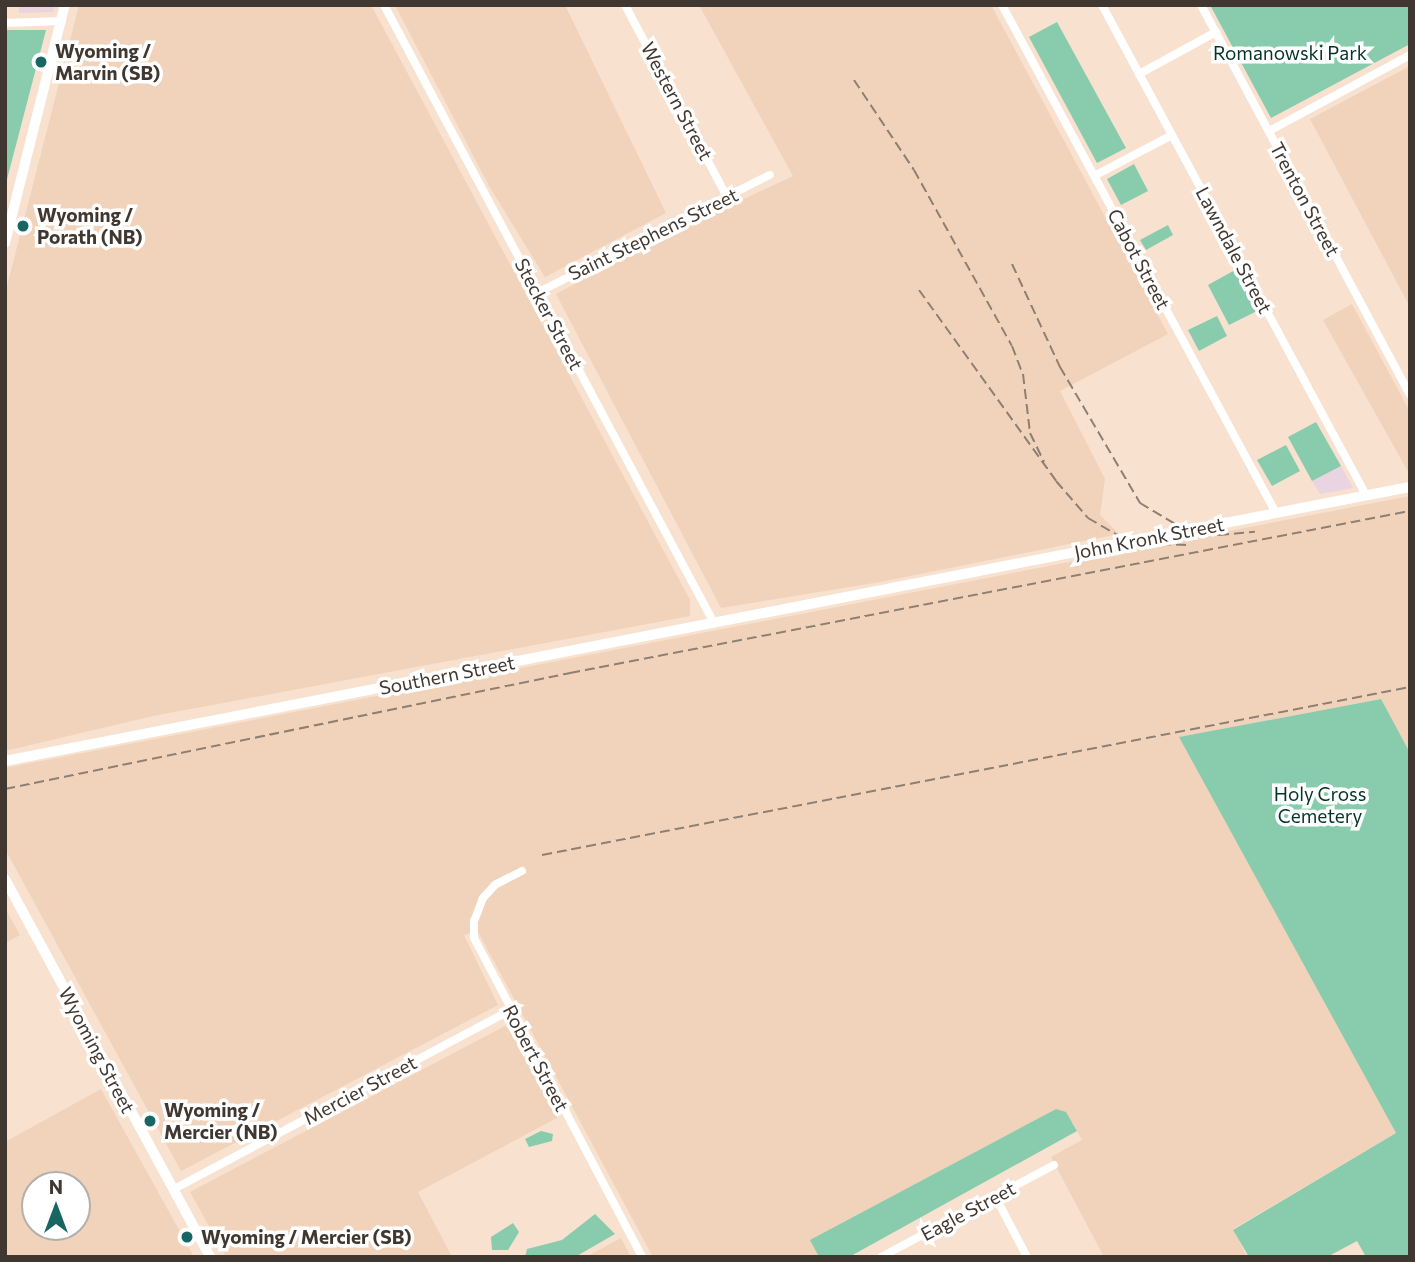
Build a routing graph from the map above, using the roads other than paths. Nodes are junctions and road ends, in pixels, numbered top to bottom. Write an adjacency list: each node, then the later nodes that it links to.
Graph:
1 (65, 5): 7 (main road)
2 (384, 5): 18 (street, Stecker Street)
3 (625, 5): 16 (street, Western Street)
4 (1002, 5): 15 (street, Cabot Street)
5 (1102, 5): 11 (street, Lawndale Street)
6 (1201, 5): 9 (street, Trenton Street)
7 (62, 21): 8 (street); 17 (main road)
8 (5, 23)
9 (1216, 32): 11 (street); 12 (street, Trenton Street)
10 (1410, 55): 12 (street)
11 (1139, 74): 13 (street, Lawndale Street)
12 (1269, 131): 19 (street, Trenton Street)
13 (1172, 135): 15 (street); 21 (street, Lawndale Street)
14 (770, 175): 16 (street, Saint Stephens Street)
15 (1094, 176): 22 (street, Cabot Street)
16 (727, 197): 18 (street, Saint Stephens Street)
17 (5, 243)
18 (537, 293): 24 (street, Stecker Street)
19 (1410, 394)
20 (1410, 487): 21 (street, John Kronk Street)
21 (1366, 495): 22 (street, John Kronk Street)
22 (1276, 513): 23 (street, John Kronk Street)
23 (888, 589): 24 (street, Southern Street)
24 (714, 623): 25 (street, Southern Street)
25 (5, 761)
26 (522, 871): 28 (street, Robert Street)
27 (5, 879): 30 (main road, Wyoming Street)
28 (510, 1010): 30 (street, Mercier Street); 34 (street, Robert Street)
29 (1054, 1165): 31 (street, Eagle Street)
30 (174, 1189): 33 (main road, Wyoming Street)
31 (995, 1196): 32 (street, Eagle Street); 35 (street)
32 (883, 1256)
33 (210, 1257)
34 (642, 1257)
35 (1027, 1257)

